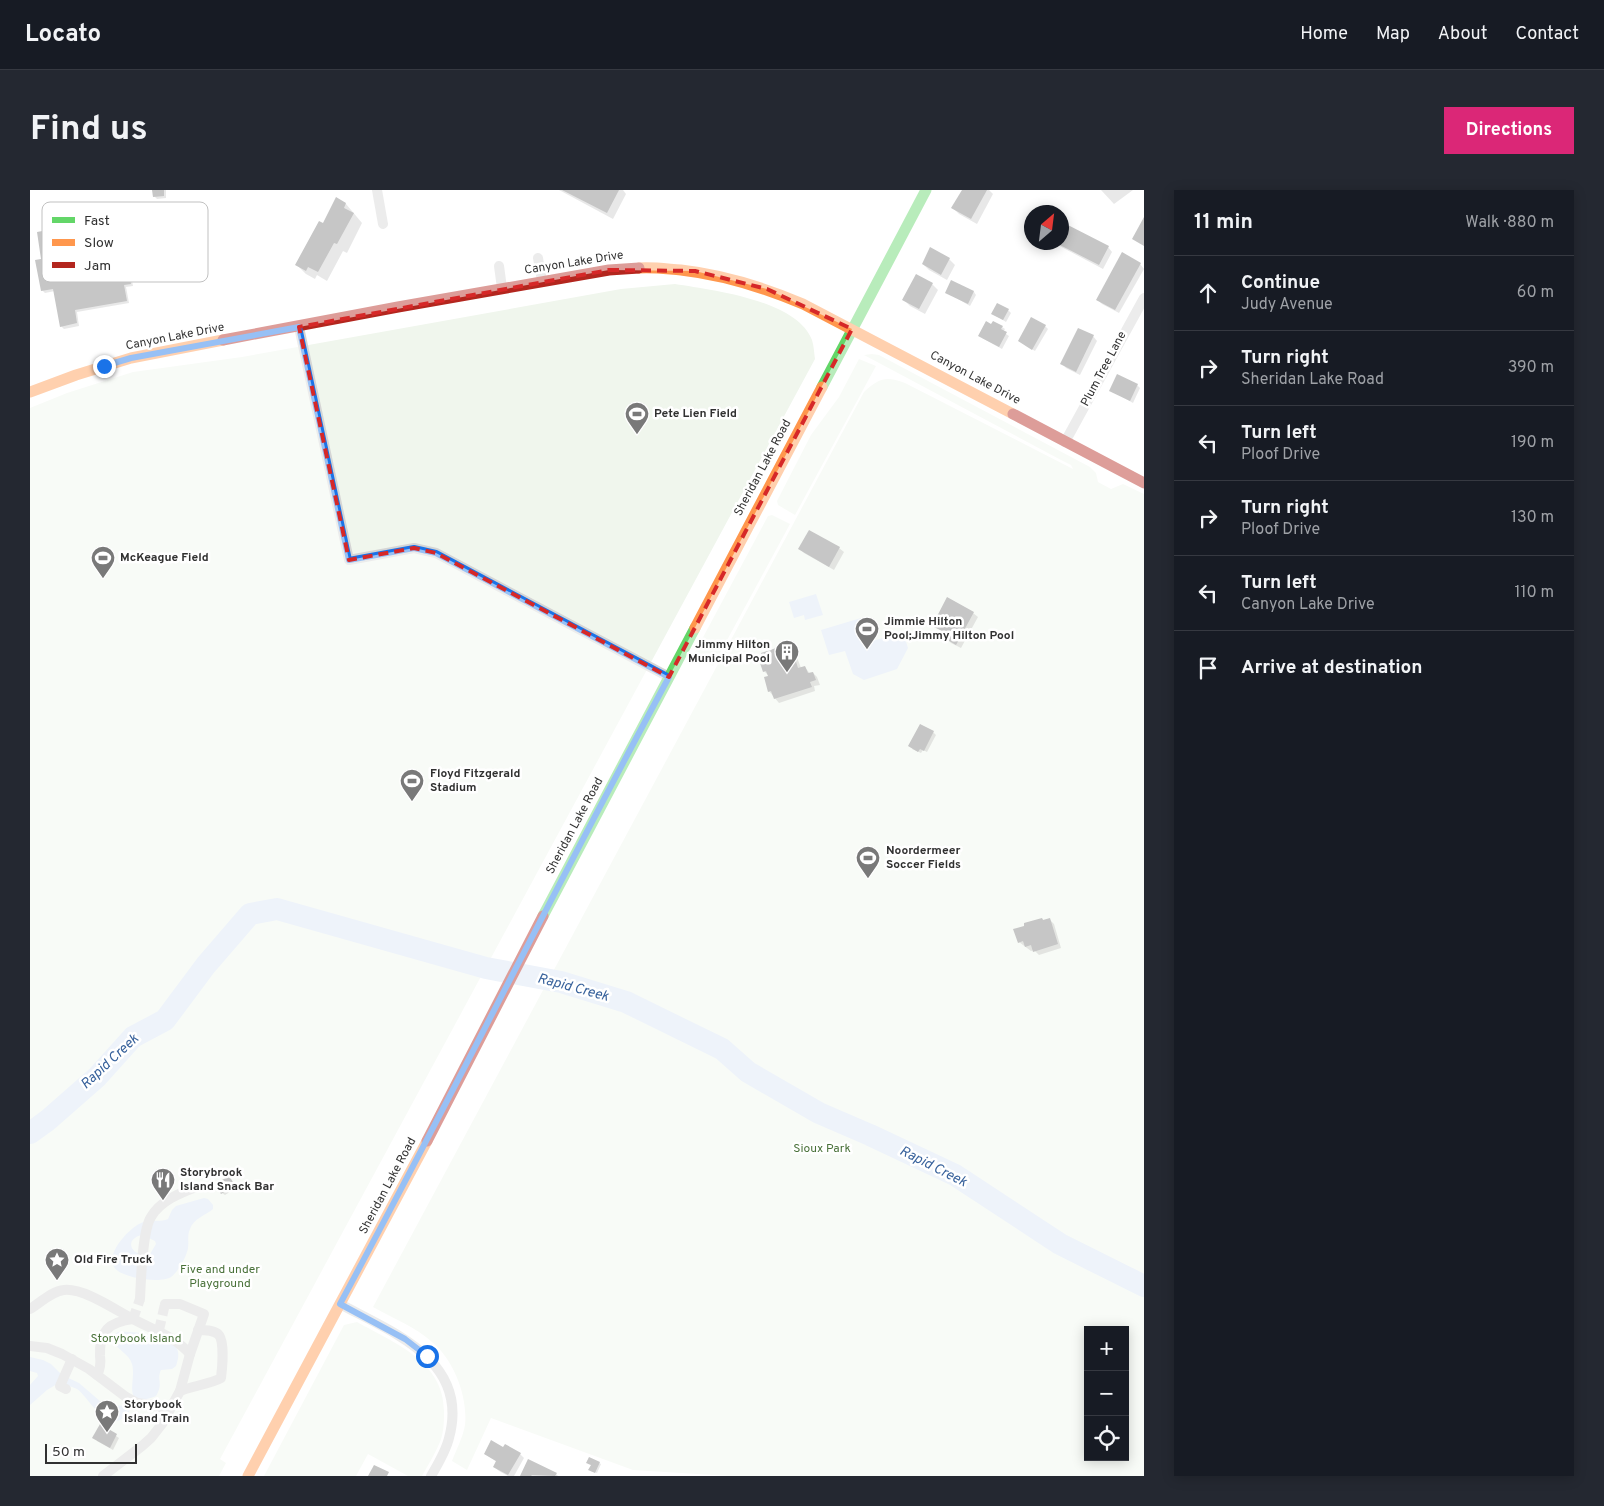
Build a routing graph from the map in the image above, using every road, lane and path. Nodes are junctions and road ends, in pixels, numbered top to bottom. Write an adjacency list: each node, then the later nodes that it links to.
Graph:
1 (377, 190): 3 (street)
2 (926, 190): 10 (street, Sheridan Lake Road)
3 (383, 224)
4 (538, 258): 6 (street)
5 (499, 266): 7 (street)
6 (542, 281): 7 (street, Canyon Lake Drive); 10 (street, Canyon Lake Drive)
7 (502, 288): 9 (street, Canyon Lake Drive)
8 (1144, 298): 12 (street, Plum Tree Lane)
9 (299, 327): 11 (street, Canyon Lake Drive); 14 (street)
10 (852, 329): 12 (street, Canyon Lake Drive); 14 (street, Sheridan Lake Road)
11 (30, 392)
12 (1065, 442): 13 (street, Canyon Lake Drive)
13 (1144, 484)
14 (669, 677): 18 (street, Sheridan Lake Road)
15 (196, 1187): 16 (street)
16 (140, 1299)
17 (165, 1304): 21 (street)
18 (340, 1304): 29 (street); 31 (street, Sheridan Lake Road)
19 (30, 1309): 20 (street)
20 (133, 1319): 23 (street); 25 (street)
21 (198, 1330): 23 (street); 27 (street)
22 (30, 1346): 24 (street)
23 (190, 1354): 27 (street)
24 (72, 1359): 25 (street); 26 (street)
25 (98, 1375): 28 (street)
26 (66, 1389)
27 (180, 1391): 28 (street)
28 (168, 1412): 30 (street)
29 (434, 1475)
30 (103, 1476)
31 (248, 1476)

